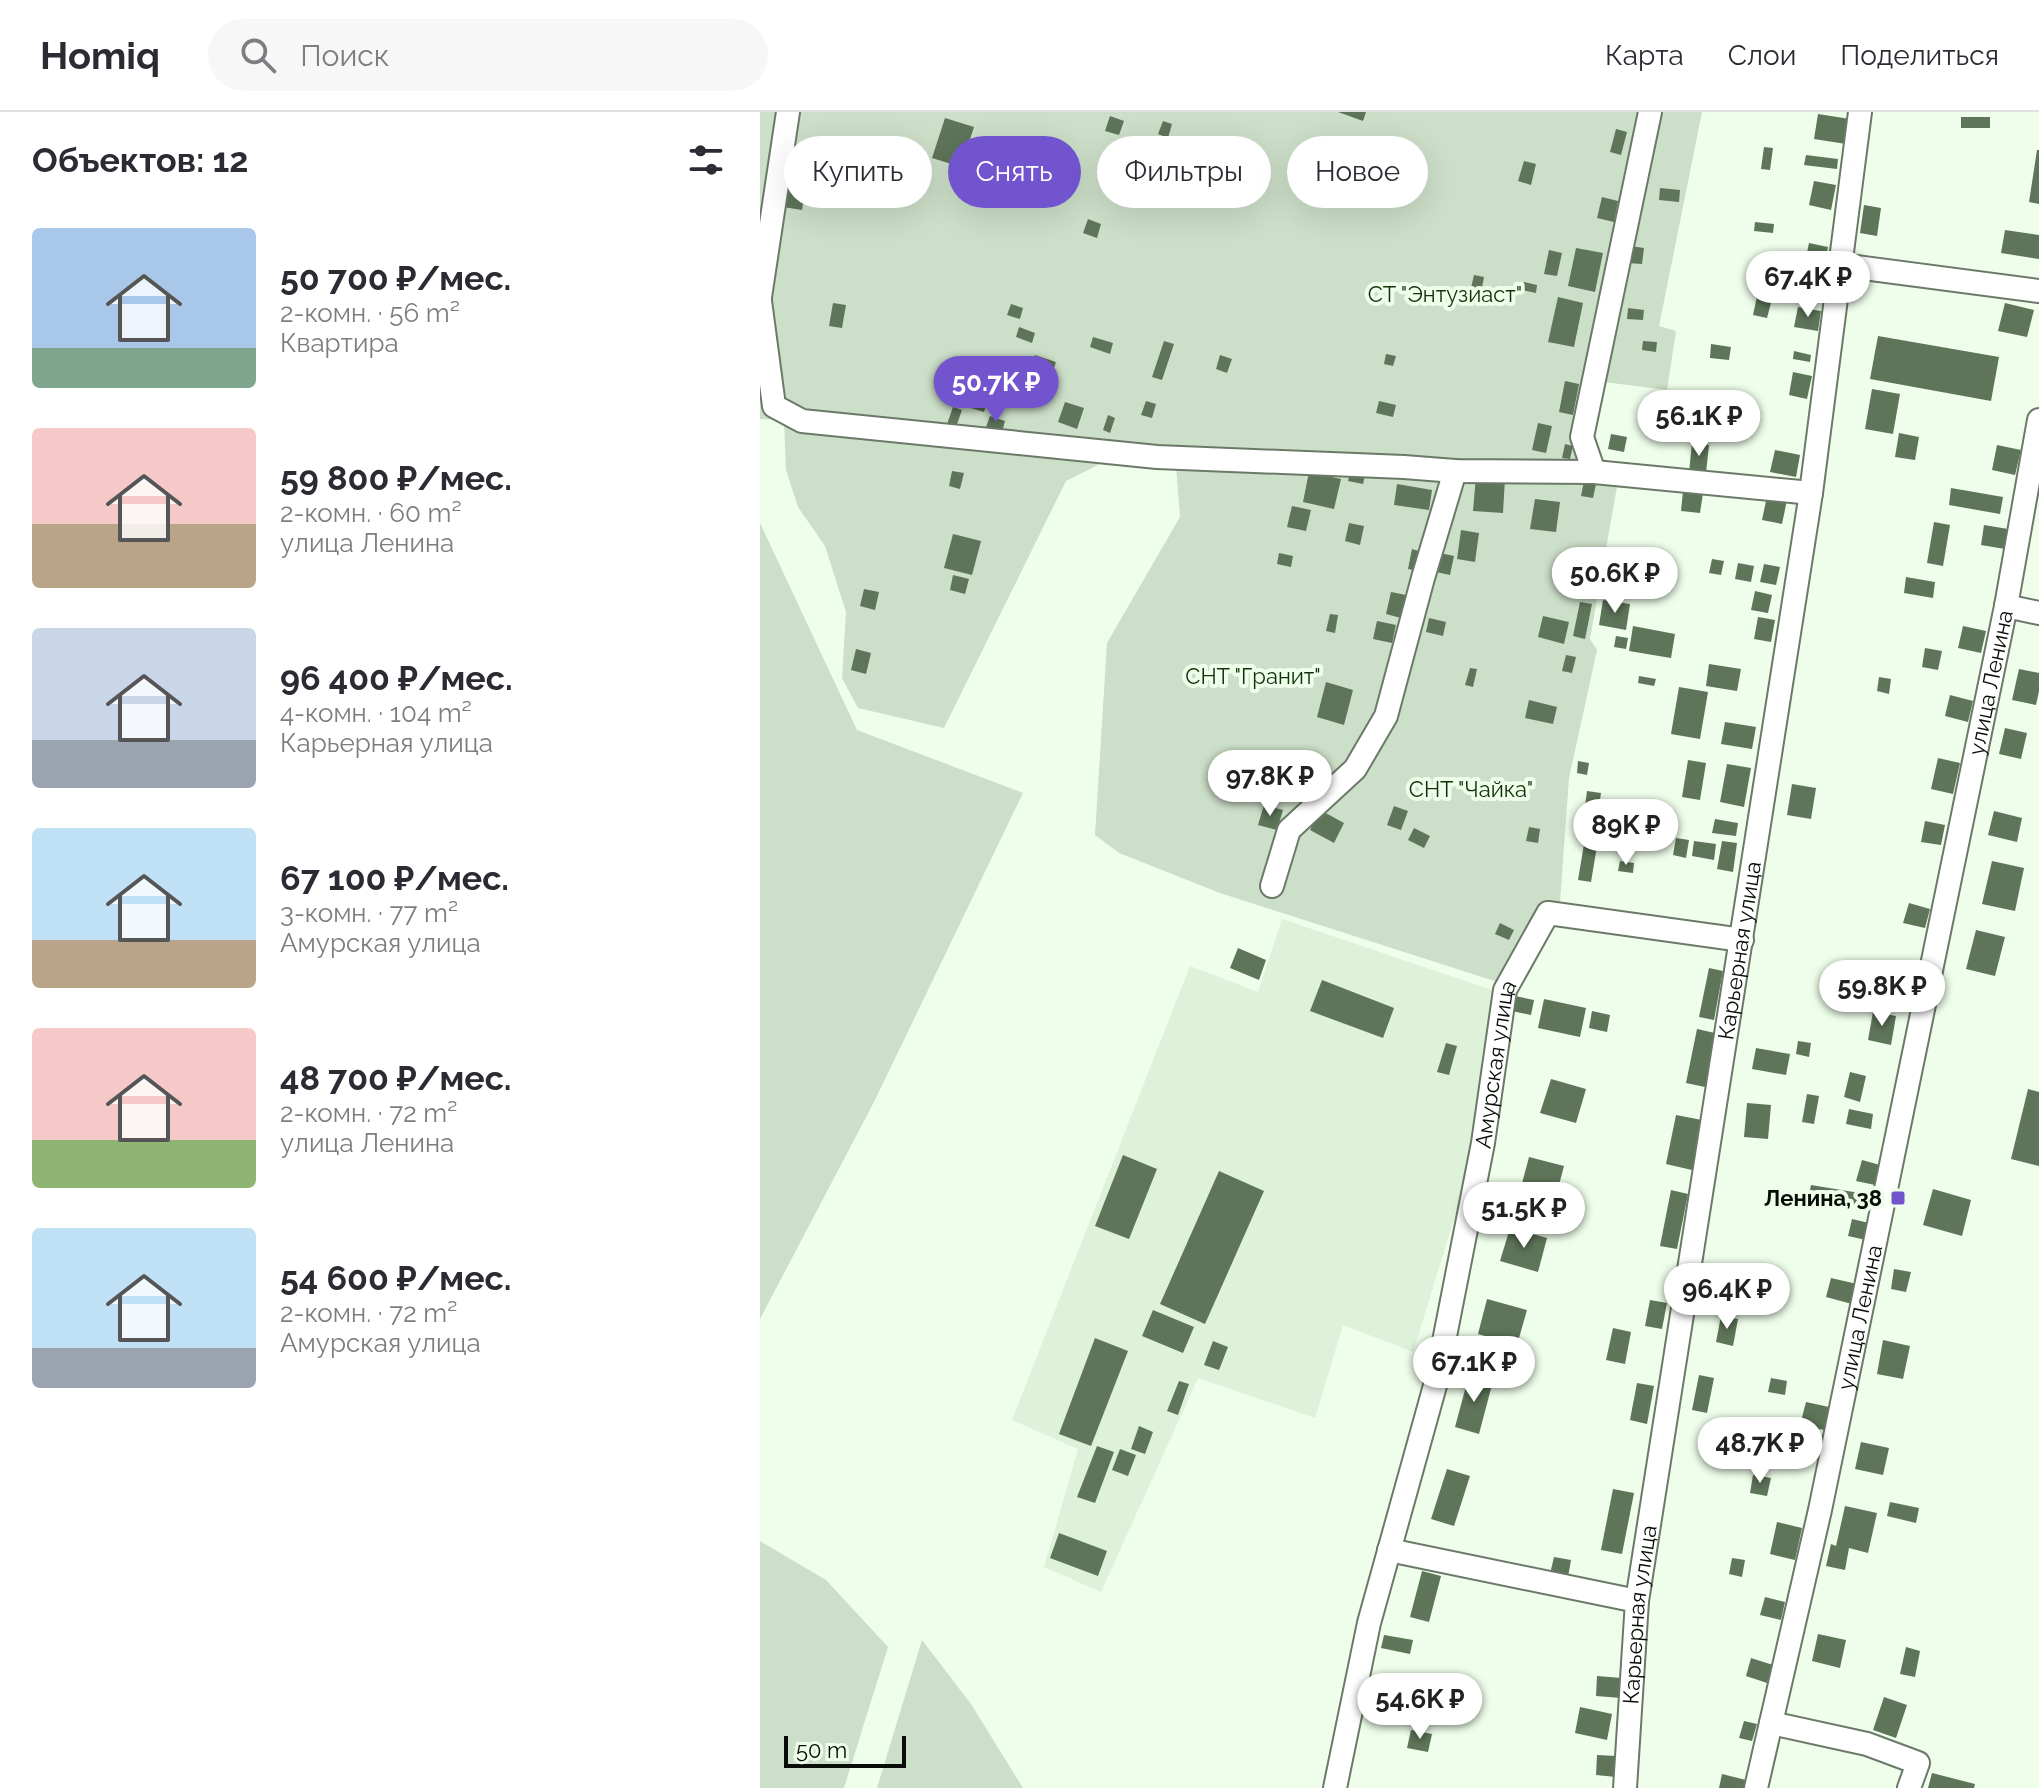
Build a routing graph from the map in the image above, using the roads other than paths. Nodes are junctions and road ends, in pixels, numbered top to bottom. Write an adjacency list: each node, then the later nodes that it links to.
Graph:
1 (788, 112): 6 (street)
2 (1650, 112): 9 (street)
3 (1860, 112): 4 (street, Карьерная улица)
4 (1841, 265): 5 (street); 10 (street, Карьерная улица)
5 (2039, 291)
6 (760, 299): 8 (street)
7 (2039, 420): 11 (street, улица Ленина)
8 (1455, 471): 9 (street); 13 (street)
9 (1594, 472): 10 (street)
10 (1811, 493): 14 (street, Карьерная улица)
11 (2006, 606): 12 (street); 17 (street, улица Ленина)
12 (2039, 613)
13 (1272, 886)
14 (1742, 940): 15 (street, Амурская улица); 16 (street, Карьерная улица)
15 (1389, 1550): 16 (street); 18 (street, Амурская улица)
16 (1637, 1601): 19 (street, Карьерная улица)
17 (1771, 1723): 20 (street, улица Ленина); 21 (street)
18 (1335, 1788)
19 (1625, 1788)
20 (1756, 1788)
21 (1909, 1788)

